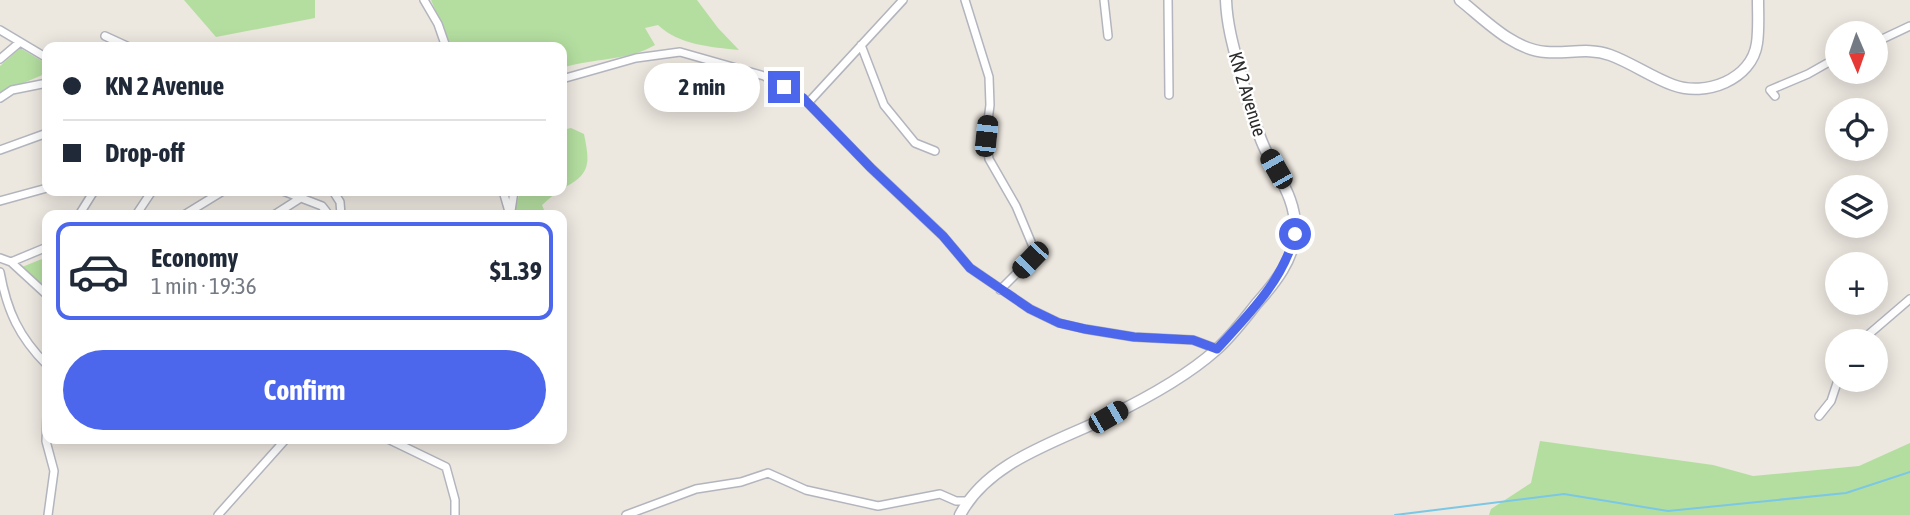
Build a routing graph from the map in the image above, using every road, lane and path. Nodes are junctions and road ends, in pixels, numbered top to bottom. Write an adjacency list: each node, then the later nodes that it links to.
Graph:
1 (424, 0): 16 (street)
2 (903, 0): 17 (street)
3 (965, 0): 45 (street)
4 (1104, 0): 12 (street)
5 (1167, 0): 23 (street)
6 (1226, 0): 48 (main road, KN 2 Avenue)
7 (1460, 0): 8 (main road)
8 (1758, 0)
9 (1910, 26): 13 (street)
10 (0, 30): 14 (street)
11 (105, 36): 15 (street)
12 (1108, 36)
13 (1888, 36)
14 (20, 42): 18 (street); 19 (street)
15 (118, 42)
16 (444, 42)
17 (861, 46): 26 (street); 29 (street)
18 (42, 55)
19 (0, 59)
20 (1825, 64): 24 (street)
21 (567, 78): 26 (street)
22 (42, 84): 25 (street)
23 (1169, 95)
24 (1775, 96)
25 (0, 97)
26 (807, 103): 45 (street)
27 (42, 135): 28 (street)
28 (0, 150)
29 (935, 151)
30 (42, 189): 35 (street)
31 (210, 196): 36 (street)
32 (216, 196): 36 (street)
33 (298, 196): 38 (street)
34 (301, 196): 39 (street)
35 (0, 201)
36 (208, 201): 37 (street)
37 (193, 210)
38 (280, 210)
39 (326, 210)
40 (42, 249): 42 (street)
41 (0, 258): 42 (street)
42 (11, 262): 44 (street)
43 (0, 272): 49 (street)
44 (42, 290)
45 (1000, 290): 48 (street)
46 (1910, 299): 47 (street)
47 (1875, 329)
48 (1217, 349): 55 (main road, KN 2 Avenue)
49 (42, 360)
50 (1834, 392): 51 (street)
51 (1818, 416)
52 (47, 444): 56 (street)
53 (282, 444): 57 (street)
54 (398, 444): 58 (street)
55 (967, 501): 59 (street); 60 (main road, KN 2 Avenue)
56 (48, 515)
57 (218, 515)
58 (455, 515)
59 (626, 515)
60 (960, 515)

